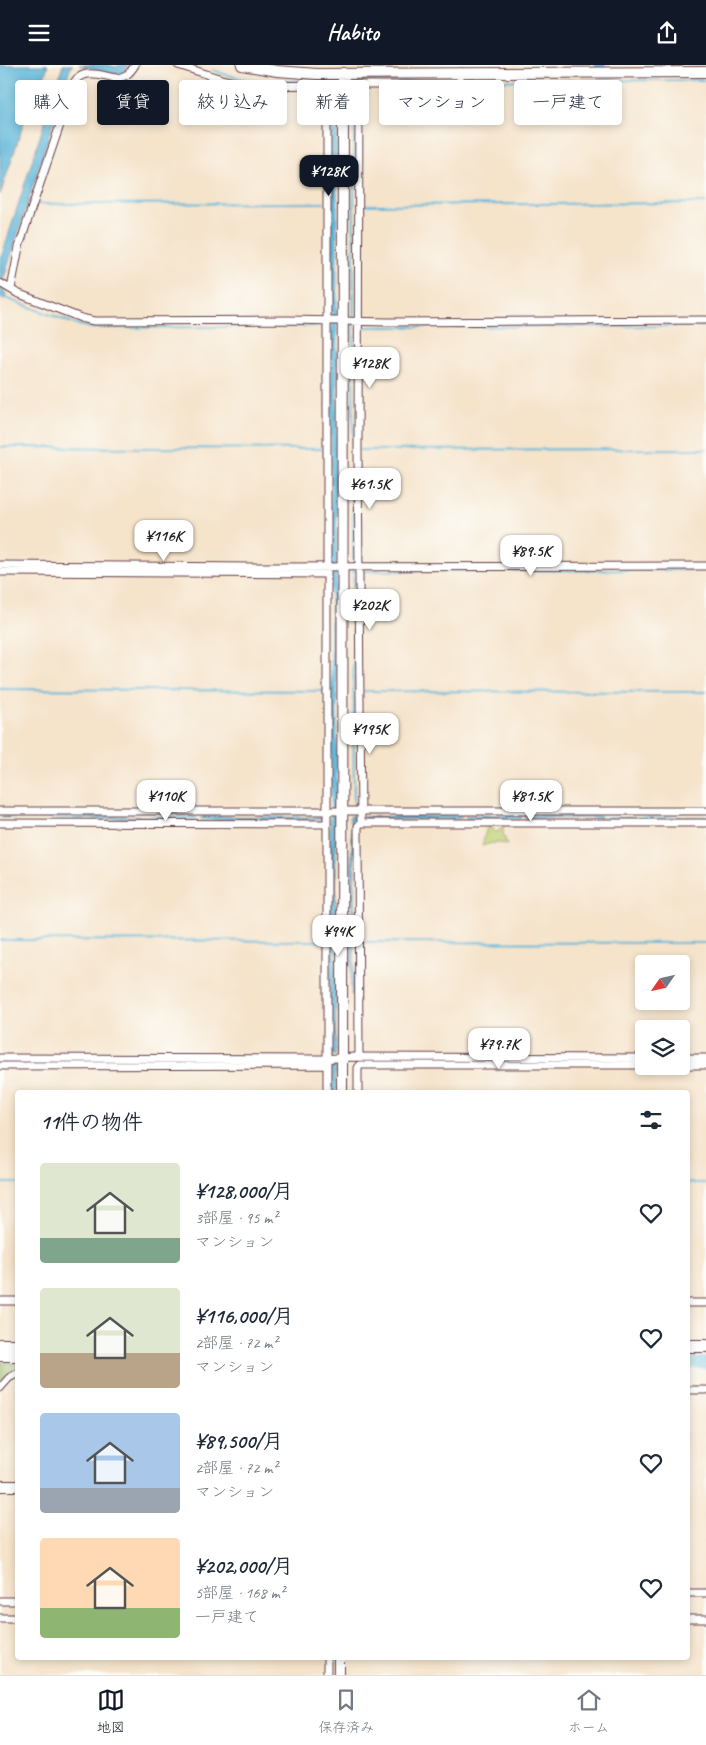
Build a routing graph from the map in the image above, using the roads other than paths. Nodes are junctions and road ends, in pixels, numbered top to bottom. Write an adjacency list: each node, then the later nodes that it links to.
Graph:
1 (135, 65): 14 (street)
2 (178, 65): 10 (street)
3 (242, 65): 4 (street)
4 (343, 69): 8 (street)
5 (591, 69): 6 (street); 8 (street)
6 (607, 69): 7 (street)
7 (706, 72)
8 (460, 78): 9 (street)
9 (369, 85)
10 (297, 86)
11 (337, 125): 16 (street)
12 (337, 125): 16 (street)
13 (357, 125): 16 (street)
14 (5, 286): 16 (street)
15 (706, 320): 16 (street)
16 (346, 323): 19 (street); 19 (street); 19 (street)
17 (0, 565): 20 (street)
18 (706, 566): 19 (street)
19 (344, 568): 20 (street); 24 (street); 24 (street); 24 (street)
20 (28, 569): 21 (street)
21 (0, 572)
22 (0, 811): 25 (street)
23 (706, 811): 24 (street)
24 (344, 815): 26 (street); 26 (street); 28 (street); 29 (street); 29 (street); 33 (street)
25 (71, 817): 26 (street); 26 (street); 27 (street)
26 (199, 818)
27 (0, 823)
28 (706, 823)
29 (351, 999): 33 (street); 33 (street)
30 (690, 1058): 31 (street)
31 (706, 1058)
32 (0, 1059): 35 (street)
33 (347, 1059): 34 (street); 35 (street); 36 (street); 40 (street); 41 (street); 42 (street)
34 (635, 1059)
35 (21, 1062): 39 (street)
36 (635, 1065)
37 (690, 1065): 38 (street)
38 (706, 1065)
39 (0, 1066)
40 (329, 1090)
41 (342, 1090)
42 (358, 1090)
43 (0, 1301): 44 (street)
44 (15, 1301)
45 (690, 1303): 46 (street)
46 (706, 1303)
47 (0, 1345): 48 (highway)
48 (15, 1345)
49 (690, 1346): 50 (highway)
50 (706, 1346)
51 (690, 1354): 52 (highway)
52 (706, 1354)
53 (0, 1355): 54 (highway)
54 (15, 1355)
55 (15, 1375): 56 (street)
56 (0, 1388)
57 (690, 1390): 58 (street)
58 (706, 1390)
59 (0, 1486): 60 (street)
60 (15, 1486)
61 (690, 1593): 62 (street)
62 (706, 1593)
63 (0, 1601): 64 (street)
64 (15, 1601)
65 (0, 1618): 66 (street)
66 (15, 1618)
67 (690, 1619): 68 (street)
68 (706, 1619)
69 (327, 1660): 71 (street)
70 (339, 1660): 72 (street)
71 (327, 1675)
72 (339, 1675)

